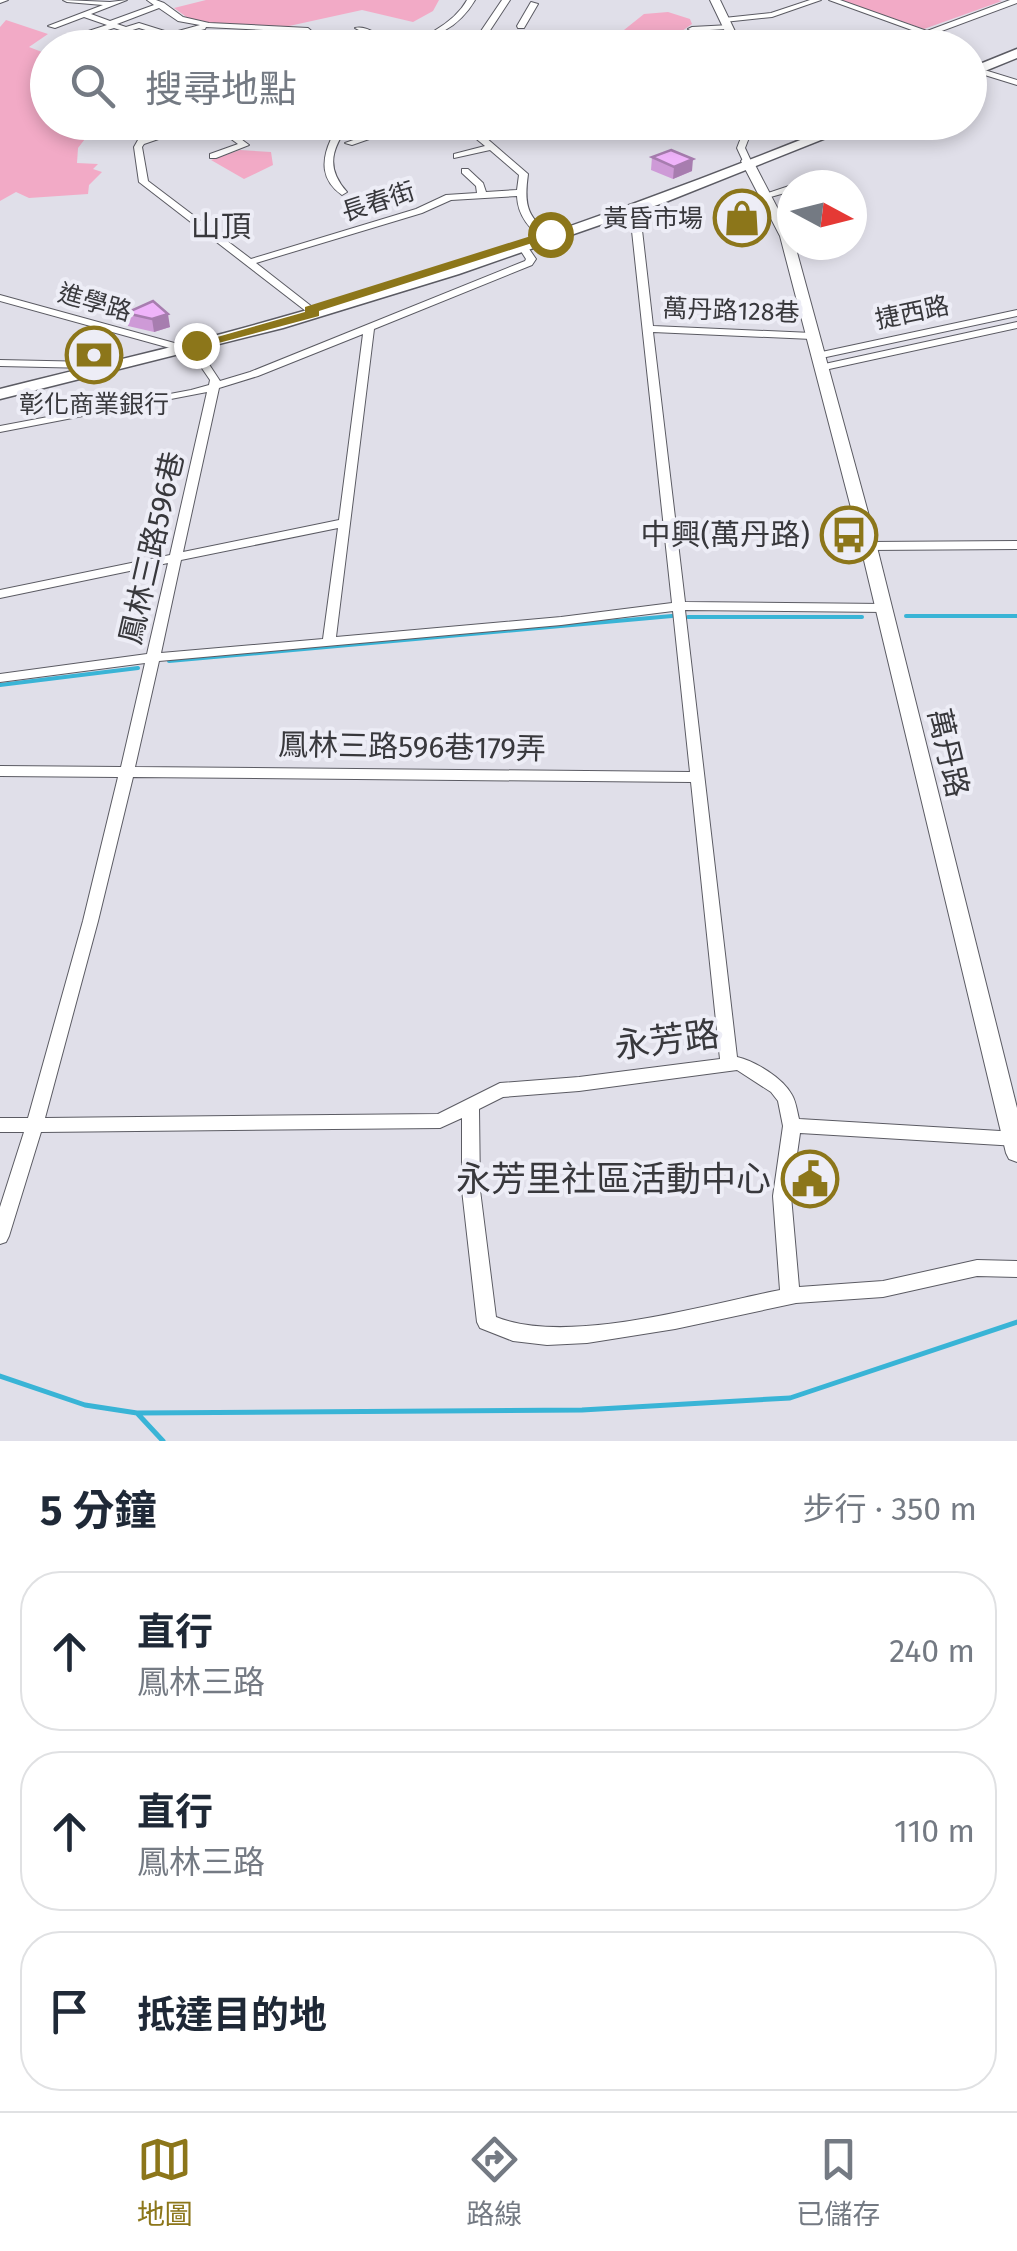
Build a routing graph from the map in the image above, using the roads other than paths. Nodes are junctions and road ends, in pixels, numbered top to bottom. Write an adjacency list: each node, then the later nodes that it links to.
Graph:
1 (67, 0): 9 (street)
2 (151, 0): 11 (street)
3 (471, 0): 27 (street)
4 (506, 0): 28 (street)
5 (714, 0): 13 (street)
6 (817, 0): 13 (street)
7 (833, 0): 30 (street)
8 (1016, 0): 31 (street)
9 (116, 1): 11 (street); 12 (street)
10 (534, 4): 17 (street)
11 (160, 5): 14 (street); 15 (street)
12 (86, 15): 14 (street); 16 (street)
13 (726, 24): 19 (street); 29 (street)
14 (112, 25): 20 (street); 21 (street)
15 (209, 25): 24 (street); 25 (street)
16 (52, 26)
17 (521, 26)
18 (359, 28): 26 (street)
19 (692, 28)
20 (98, 30)
21 (119, 30)
22 (129, 30): 23 (street)
23 (155, 30)
24 (190, 30)
25 (305, 30)
26 (363, 30)
27 (442, 30)
28 (487, 30)
29 (729, 30)
30 (918, 30)
31 (934, 30)
32 (1017, 56): 33 (main road)
33 (987, 68)
34 (987, 76): 35 (street)
35 (1016, 82)
36 (148, 140): 57 (street)
37 (238, 140): 45 (street)
38 (335, 140): 50 (street)
39 (358, 140): 43 (street)
40 (484, 140): 44 (street)
41 (745, 140): 47 (street)
42 (807, 140): 47 (main road)
43 (349, 143)
44 (492, 147): 46 (street); 51 (street)
45 (214, 156)
46 (457, 156)
47 (749, 163): 53 (street, 萬丹路); 54 (main road); 55 (main road)
48 (465, 171): 52 (street)
49 (777, 191): 53 (street)
50 (342, 192)
51 (520, 193): 52 (street, 長春街); 55 (street)
52 (482, 195): 57 (street, 長春街)
53 (767, 195): 64 (street, 萬丹路)
54 (620, 215): 55 (main road); 63 (street)
55 (546, 238): 56 (main road); 59 (main road)
56 (524, 248): 59 (main road); 62 (street)
57 (251, 262): 59 (street)
58 (0, 298): 65 (street, 進學路)
59 (312, 312): 65 (main road)
60 (1017, 313): 67 (street, 捷西路)
61 (1017, 325): 67 (street, 捷西路)
62 (368, 327): 69 (street); 72 (street)
63 (648, 330): 64 (street, 萬丹路128巷); 77 (street)
64 (812, 336): 67 (street, 萬丹路)
65 (183, 346): 68 (main road); 69 (street)
66 (0, 362): 68 (street)
67 (819, 362): 73 (street, 萬丹路)
68 (94, 367): 70 (main road)
69 (214, 386): 71 (street); 75 (street, 鳳林三路596巷)
70 (0, 391)
71 (0, 429)
72 (343, 523): 75 (street); 79 (street)
73 (868, 546): 74 (street); 78 (street, 萬丹路)
74 (1017, 546)
75 (175, 559): 76 (street); 80 (street, 鳳林三路596巷)
76 (0, 594)
77 (680, 606): 78 (street); 79 (street); 84 (street)
78 (884, 608): 90 (street, 萬丹路)
79 (329, 643): 80 (street)
80 (154, 658): 81 (street); 83 (street, 鳳林三路596巷)
81 (0, 678)
82 (0, 771): 83 (street, 鳳林三路596巷179弄)
83 (125, 772): 84 (street, 鳳林三路596巷179弄); 88 (street)
84 (698, 777): 85 (street)
85 (729, 1061): 86 (street, 永芳路); 89 (street, 永芳路)
86 (470, 1107): 88 (street, 永芳路); 93 (street)
87 (0, 1125): 88 (street, 永芳路)
88 (36, 1125): 91 (street)
89 (792, 1126): 90 (street); 93 (street)
90 (1016, 1144)
91 (0, 1236)
92 (1017, 1269): 93 (street)
93 (790, 1296)

